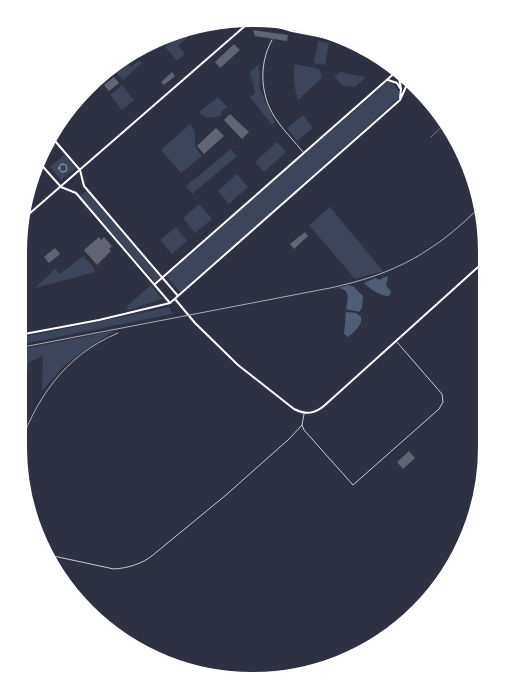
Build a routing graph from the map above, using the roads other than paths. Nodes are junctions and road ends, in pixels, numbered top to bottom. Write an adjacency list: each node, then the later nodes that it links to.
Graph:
1 (248, 24): 2 (main road); 19 (main road)
2 (268, 25): 3 (main road)
3 (275, 26): 5 (main road)
4 (281, 26): 5 (main road)
5 (282, 29): 7 (main road)
6 (272, 40): 17 (street)
7 (336, 40)
8 (395, 73): 10 (main road)
9 (399, 78): 12 (main road)
10 (388, 80): 12 (main road); 17 (main road)
11 (407, 85): 13 (main road)
12 (401, 89): 13 (main road)
13 (400, 100): 25 (main road)
14 (443, 125): 15 (lane)
15 (431, 137)
16 (53, 139): 19 (main road)
17 (304, 153): 23 (main road)
18 (41, 165): 20 (main road)
19 (80, 170): 20 (main road); 23 (main road)
20 (60, 187): 21 (main road); 24 (main road)
21 (27, 216)
22 (481, 264): 29 (main road)
23 (162, 278): 24 (main road); 25 (main road)
24 (155, 284): 27 (main road)
25 (178, 296): 26 (main road)
26 (175, 299): 27 (main road); 30 (main road)
27 (170, 303): 28 (main road)
28 (24, 334)
29 (396, 341): 30 (main road); 31 (street)
30 (304, 414): 31 (street)
31 (302, 425): 32 (street)
32 (51, 556)

